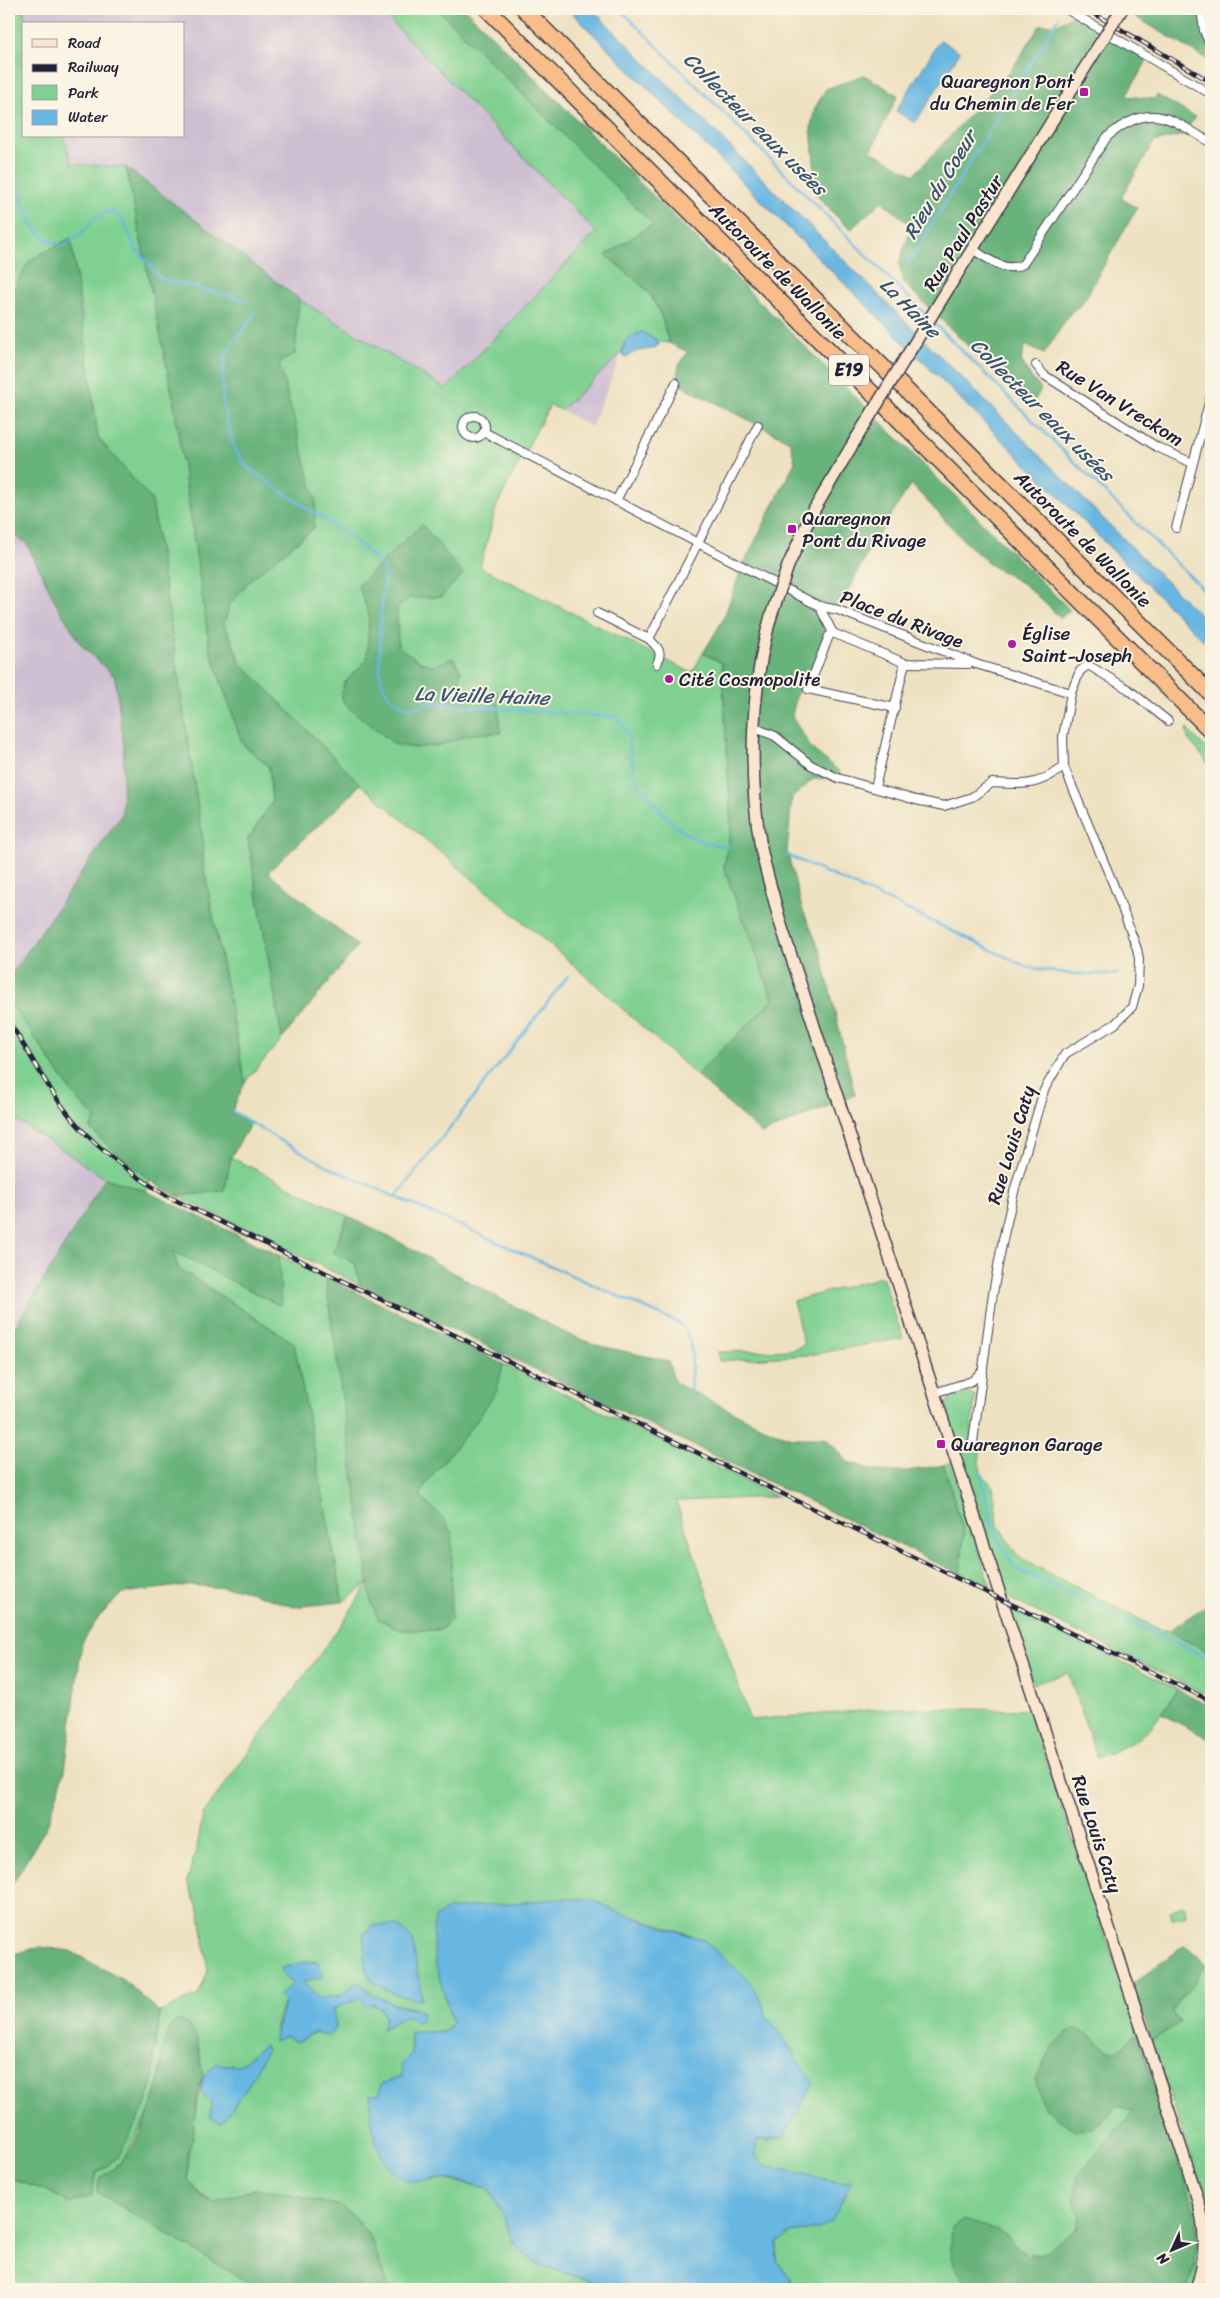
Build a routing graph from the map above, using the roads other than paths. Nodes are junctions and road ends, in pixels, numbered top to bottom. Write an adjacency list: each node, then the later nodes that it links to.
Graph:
1 (487, 9): 31 (highway, Autoroute de Wallonie / E19)
2 (524, 9): 27 (highway, Autoroute de Wallonie / E19)
3 (1066, 9): 7 (street)
4 (1122, 9): 9 (main road, Rue Paul Pastur, bridge)
5 (1201, 9): 6 (street)
6 (1211, 47)
7 (1211, 94)
8 (1211, 143): 9 (street)
9 (974, 250): 30 (main road, Rue Paul Pastur, bridge)
10 (1036, 365): 15 (street, Rue Van Vreckom)
11 (676, 384): 16 (street)
12 (1211, 395): 15 (street)
13 (758, 425): 18 (street)
14 (484, 432): 16 (street)
15 (1192, 463): 17 (street)
16 (616, 501): 18 (street)
17 (1176, 528)
18 (697, 544): 19 (street); 22 (street)
19 (819, 606): 21 (street, Place du Rivage); 25 (street, Place du Rivage)
20 (597, 613): 22 (street)
21 (831, 635): 23 (street, Place du Rivage); 28 (street)
22 (649, 639): 24 (street)
23 (905, 663): 25 (street, Place du Rivage); 28 (street)
24 (657, 664)
25 (976, 664): 26 (street)
26 (1071, 693): 29 (street, Rue Louis Caty); 32 (street, Rue Louis Caty)
27 (1211, 694)
28 (895, 708): 33 (street)
29 (1168, 721)
30 (755, 728): 33 (street); 34 (main road, Rue Paul Pastur)
31 (1211, 731)
32 (1064, 767): 33 (street); 35 (street, Rue Louis Caty)
33 (875, 788)
34 (762, 850): 36 (main road, Rue Louis Caty)
35 (983, 1370): 36 (street); 37 (street, Rue Louis Caty)
36 (934, 1393): 38 (main road, Rue Louis Caty)
37 (973, 1442)
38 (1196, 2289)

